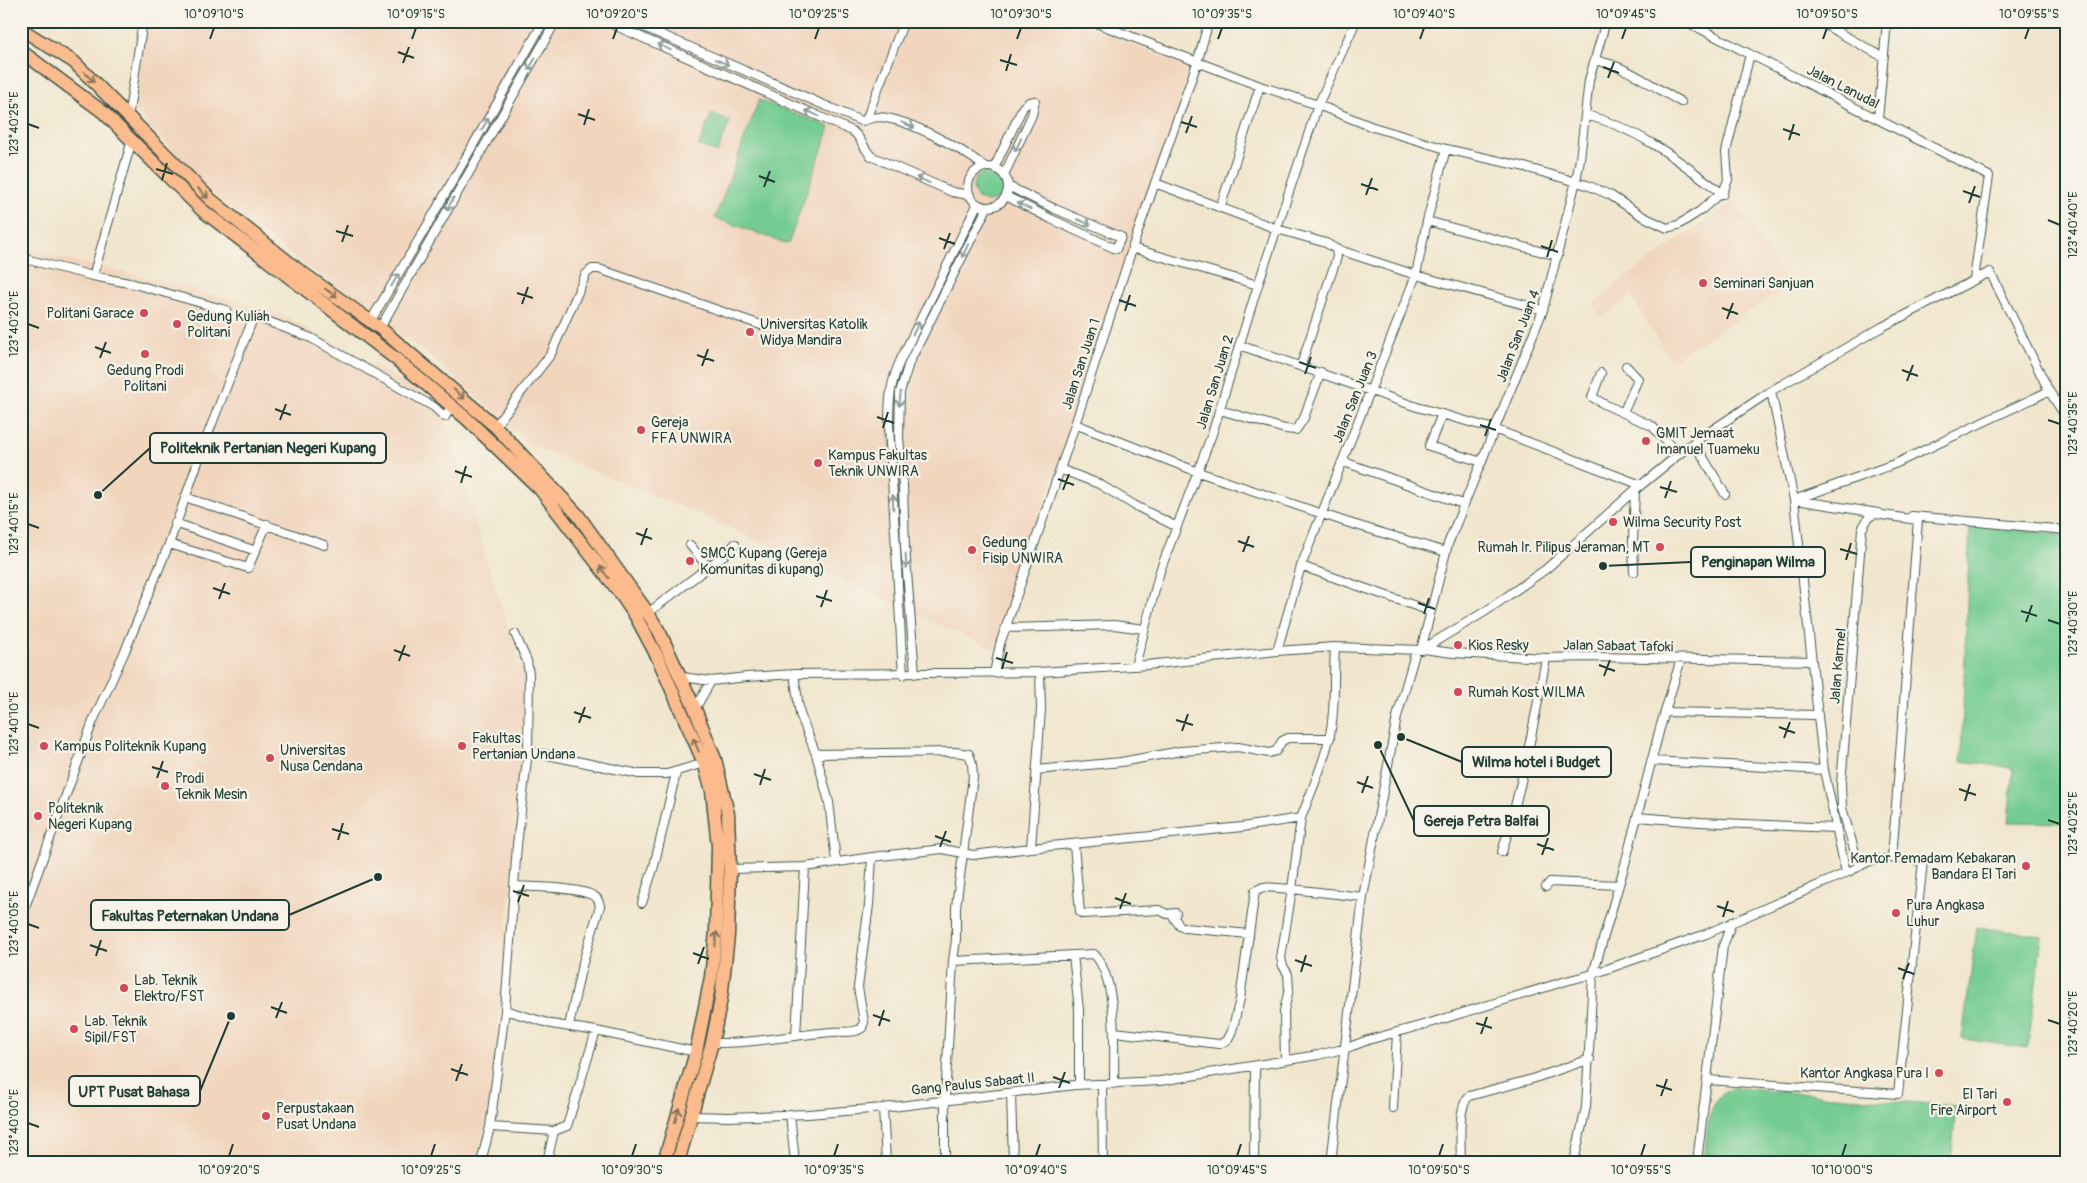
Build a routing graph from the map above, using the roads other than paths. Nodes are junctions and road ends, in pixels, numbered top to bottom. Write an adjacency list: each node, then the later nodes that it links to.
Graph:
1 (143, 21): 26 (street)
2 (544, 21): 30 (street, one-way to 2)
3 (556, 21): 32 (street, one-way to 32)
4 (605, 21): 40 (street, one-way to 4)
5 (630, 21): 28 (street, one-way to 28)
6 (904, 21): 28 (street)
7 (1091, 21): 20 (street)
8 (1209, 21): 20 (street, Jalan San Juan 1)
9 (1356, 21): 24 (street, Jalan San Juan 2)
10 (1606, 21): 18 (street, Jalan San Juan 4)
11 (1685, 21): 16 (street, Jalan Lanudal)
12 (1818, 21): 17 (street)
13 (1887, 21): 17 (street)
14 (21, 29): 19 (highway)
15 (21, 51): 21 (highway)
16 (1750, 54): 27 (street, Jalan Lanudal); 39 (street)
17 (1883, 57): 27 (street)
18 (1594, 60): 23 (street); 25 (street, Jalan San Juan 4)
19 (74, 62): 21 (highway); 26 (highway, one-way to 26)
20 (1197, 63): 22 (street); 37 (street, Jalan San Juan 1)
21 (59, 79): 29 (highway)
22 (1260, 86): 24 (street); 44 (street)
23 (1681, 102)
24 (1318, 105): 31 (street); 48 (street, Jalan San Juan 2)
25 (1586, 115): 36 (street, Jalan San Juan 4); 39 (street)
26 (128, 118): 61 (highway, one-way to 61)
27 (1878, 119): 57 (street, Jalan Lanudal)
28 (866, 120): 33 (street, one-way to 33)
29 (132, 140): 56 (street); 71 (highway)
30 (470, 149): 32 (street); 61 (street, one-way to 30)
31 (1446, 149): 36 (street); 47 (street, Jalan San Juan 3)
32 (478, 155): 61 (street, one-way to 61)
33 (984, 167): 34 (street); 40 (street)
34 (994, 168): 35 (street); 35 (street, one-way to 35)
35 (1004, 175): 38 (street)
36 (1576, 182): 39 (street); 51 (street, Jalan San Juan 4)
37 (1155, 183): 44 (street); 49 (street, Jalan San Juan 1)
38 (1008, 186): 41 (street); 45 (street)
39 (1723, 194)
40 (969, 195): 42 (street)
41 (1006, 196): 43 (street); 46 (street, one-way to 41)
42 (977, 205): 43 (street); 53 (street)
43 (987, 208): 54 (street, one-way to 54)
44 (1220, 208): 48 (street)
45 (1056, 209): 46 (street); 46 (street, one-way to 46)
46 (1050, 219)
47 (1427, 221): 51 (street); 55 (street, Jalan San Juan 3)
48 (1277, 229): 50 (street); 58 (street, Jalan San Juan 2)
49 (1132, 248): 58 (street); 76 (street, Jalan San Juan 1)
50 (1336, 250): 55 (street); 64 (street)
51 (1558, 256): 60 (street, Jalan San Juan 4)
52 (21, 258): 56 (street)
53 (947, 263): 54 (street); 105 (street, one-way to 53)
54 (957, 268): 106 (street, one-way to 106)
55 (1416, 275): 60 (street); 68 (street, Jalan San Juan 3)
56 (93, 276): 59 (street)
57 (1974, 279): 69 (street); 70 (street)
58 (1258, 285): 63 (street, Jalan San Juan 2)
59 (226, 310)
60 (1543, 310): 78 (street, Jalan San Juan 4)
61 (375, 325): 77 (highway, one-way to 77)
62 (761, 325): 77 (street)
63 (1239, 345): 64 (street); 72 (street, Jalan San Juan 2)
64 (1301, 365): 66 (street)
65 (1626, 366): 73 (street)
66 (1321, 372): 68 (street); 72 (street)
67 (1601, 373): 73 (street)
68 (1371, 390): 74 (street); 83 (street, Jalan San Juan 3)
69 (1771, 390): 80 (street); 89 (street)
70 (2049, 391): 75 (street); 89 (street)
71 (452, 405): 79 (highway); 88 (street)
72 (1220, 410): 85 (street, Jalan San Juan 2)
73 (1624, 411): 81 (street)
74 (1442, 414): 78 (street); 82 (street)
75 (2066, 417)
76 (1075, 424): 84 (street, Jalan San Juan 1); 85 (street)
77 (496, 426): 79 (highway); 107 (highway)
78 (1494, 429): 82 (street, Jalan San Juan 4); 86 (street)
79 (487, 437): 107 (highway, one-way to 79)
80 (1694, 442): 81 (street); 87 (street)
81 (1678, 454): 86 (street)
82 (1482, 462): 90 (street, Jalan San Juan 4)
83 (1341, 464): 90 (street); 91 (street, Jalan San Juan 3)
84 (1060, 469): 94 (street); 110 (street, Jalan San Juan 1)
85 (1198, 472): 91 (street); 94 (street, Jalan San Juan 2)
86 (1638, 487): 104 (street); 115 (street)
87 (1725, 494)
88 (185, 497): 92 (street); 93 (street)
89 (1794, 500): 95 (street); 118 (street)
90 (1463, 504): 101 (street, Jalan San Juan 4)
91 (1321, 513): 101 (street); 102 (street, Jalan San Juan 3)
92 (176, 524): 96 (street); 100 (street)
93 (266, 524): 98 (street); 100 (street)
94 (1177, 527): 111 (street, Jalan San Juan 2)
95 (2066, 530)
96 (169, 544): 100 (street); 158 (street)
97 (735, 544): 103 (street)
98 (324, 545)
99 (690, 545): 103 (street)
100 (256, 551)
101 (1446, 552): 108 (street, Jalan San Juan 4)
102 (1301, 566): 108 (street); 114 (street, Jalan San Juan 3)
103 (708, 567): 109 (street)
104 (1634, 572)
105 (897, 585): 106 (street); 124 (street)
106 (908, 585): 122 (street)
107 (625, 590): 109 (highway); 134 (highway, one-way to 107)
108 (1430, 611): 115 (street, Jalan San Juan 4)
109 (648, 613): 125 (highway)
110 (1006, 628): 111 (street); 123 (street, Jalan San Juan 1)
111 (1144, 629): 119 (street, Jalan San Juan 2)
112 (515, 634): 131 (street)
113 (1335, 647): 114 (street, Jalan Sabaat Tafoki); 115 (street, Jalan Sabaat Tafoki); 130 (street)
114 (1277, 650): 119 (street, Jalan Sabaat Tafoki)
115 (1420, 650): 116 (street, Jalan Sabaat Tafoki); 156 (street, Jalan San Juan 4)
116 (1546, 658): 117 (street, Jalan Sabaat Tafoki); 143 (street)
117 (1680, 659): 118 (street, Jalan Sabaat Tafoki); 128 (street)
118 (1812, 661): 129 (street)
119 (1135, 666): 120 (street, Jalan Sabaat Tafoki)
120 (1040, 672): 123 (street, Jalan Sabaat Tafoki); 135 (street)
121 (794, 674): 124 (street, Jalan Sabaat Tafoki); 126 (street, Jalan Sabaat Tafoki); 132 (street)
122 (915, 674): 123 (street, Jalan Sabaat Tafoki); 124 (street, Jalan Sabaat Tafoki)
123 (994, 674)
124 (903, 675)
125 (682, 677): 126 (street, Jalan Sabaat Tafoki); 127 (highway)
126 (711, 682): 127 (street)
127 (695, 709): 150 (highway)
128 (1665, 712): 129 (street); 133 (street)
129 (1817, 716): 136 (street)
130 (1330, 738): 135 (street); 139 (street)
131 (528, 751): 137 (street); 153 (street)
132 (816, 754): 144 (street); 147 (street)
133 (1651, 761): 136 (street); 138 (street)
134 (704, 763): 137 (street); 172 (highway, one-way to 134)
135 (1036, 770): 142 (street)
136 (1824, 770): 140 (street)
137 (676, 773): 157 (street)
138 (1637, 816): 140 (street); 152 (street)
139 (1301, 818): 141 (street); 155 (street)
140 (1835, 828): 151 (street)
141 (1074, 845): 142 (street); 160 (street)
142 (1031, 848): 144 (street)
143 (1502, 852)
144 (964, 854): 145 (street); 162 (street)
145 (872, 857): 147 (street); 169 (street)
146 (1892, 858): 148 (street, Gang Paulus Sabaat II); 148 (street, Jalan Karmel); 176 (street, Gang Paulus Sabaat II)
147 (836, 861): 149 (street)
148 (1859, 866): 151 (street, Gang Paulus Sabaat II)
149 (805, 867): 150 (street); 169 (street)
150 (730, 869): 170 (highway)
151 (1846, 873): 159 (street, Gang Paulus Sabaat II)
152 (1619, 885): 154 (street); 163 (street)
153 (514, 886): 164 (street); 165 (street)
154 (1546, 887)
155 (1292, 889): 156 (street); 160 (street); 174 (street)
156 (1363, 897): 171 (street, Jalan San Juan 4)
157 (642, 903)
158 (21, 918)
159 (1732, 922): 163 (street, Gang Paulus Sabaat II); 176 (street)
160 (1249, 934): 167 (street)
161 (1073, 955): 162 (street); 167 (street); 178 (street)
162 (953, 961): 181 (street)
163 (1593, 974): 168 (street, Gang Paulus Sabaat II); 173 (street)
164 (505, 1010): 165 (street); 186 (street)
165 (569, 1026): 166 (street)
166 (596, 1030): 172 (street); 187 (street)
167 (1114, 1032): 177 (street)
168 (1397, 1033): 171 (street, Gang Paulus Sabaat II); 183 (street)
169 (796, 1036): 170 (street)
170 (712, 1043): 185 (highway)
171 (1344, 1048): 174 (street, Gang Paulus Sabaat II); 198 (street, Jalan San Juan 4)
172 (696, 1052): 188 (highway, one-way to 172)
173 (1590, 1059): 199 (street); 200 (street)
174 (1285, 1060): 175 (street, Gang Paulus Sabaat II)
175 (1255, 1066): 177 (street, Gang Paulus Sabaat II); 197 (street)
176 (1708, 1080): 201 (street)
177 (1114, 1084): 179 (street, Gang Paulus Sabaat II)
178 (1079, 1085): 179 (street, Gang Paulus Sabaat II); 180 (street, Gang Paulus Sabaat II)
179 (1102, 1085): 196 (street)
180 (1011, 1093): 181 (street, Gang Paulus Sabaat II); 195 (street)
181 (945, 1099): 182 (street, Gang Paulus Sabaat II); 194 (street)
182 (883, 1108): 184 (street, Gang Paulus Sabaat II); 193 (street)
183 (1393, 1108)
184 (790, 1114): 185 (street, Gang Paulus Sabaat II); 192 (street)
185 (692, 1116): 191 (highway)
186 (490, 1127): 187 (street); 189 (street)
187 (554, 1131): 190 (street)
188 (666, 1161)
189 (481, 1162)
190 (547, 1162)
191 (678, 1162)
192 (795, 1162)
193 (886, 1162)
194 (945, 1162)
195 (1013, 1162)
196 (1102, 1162)
197 (1254, 1162)
198 (1331, 1162)
199 (1461, 1162)
200 (1574, 1162)
201 (1698, 1162)

